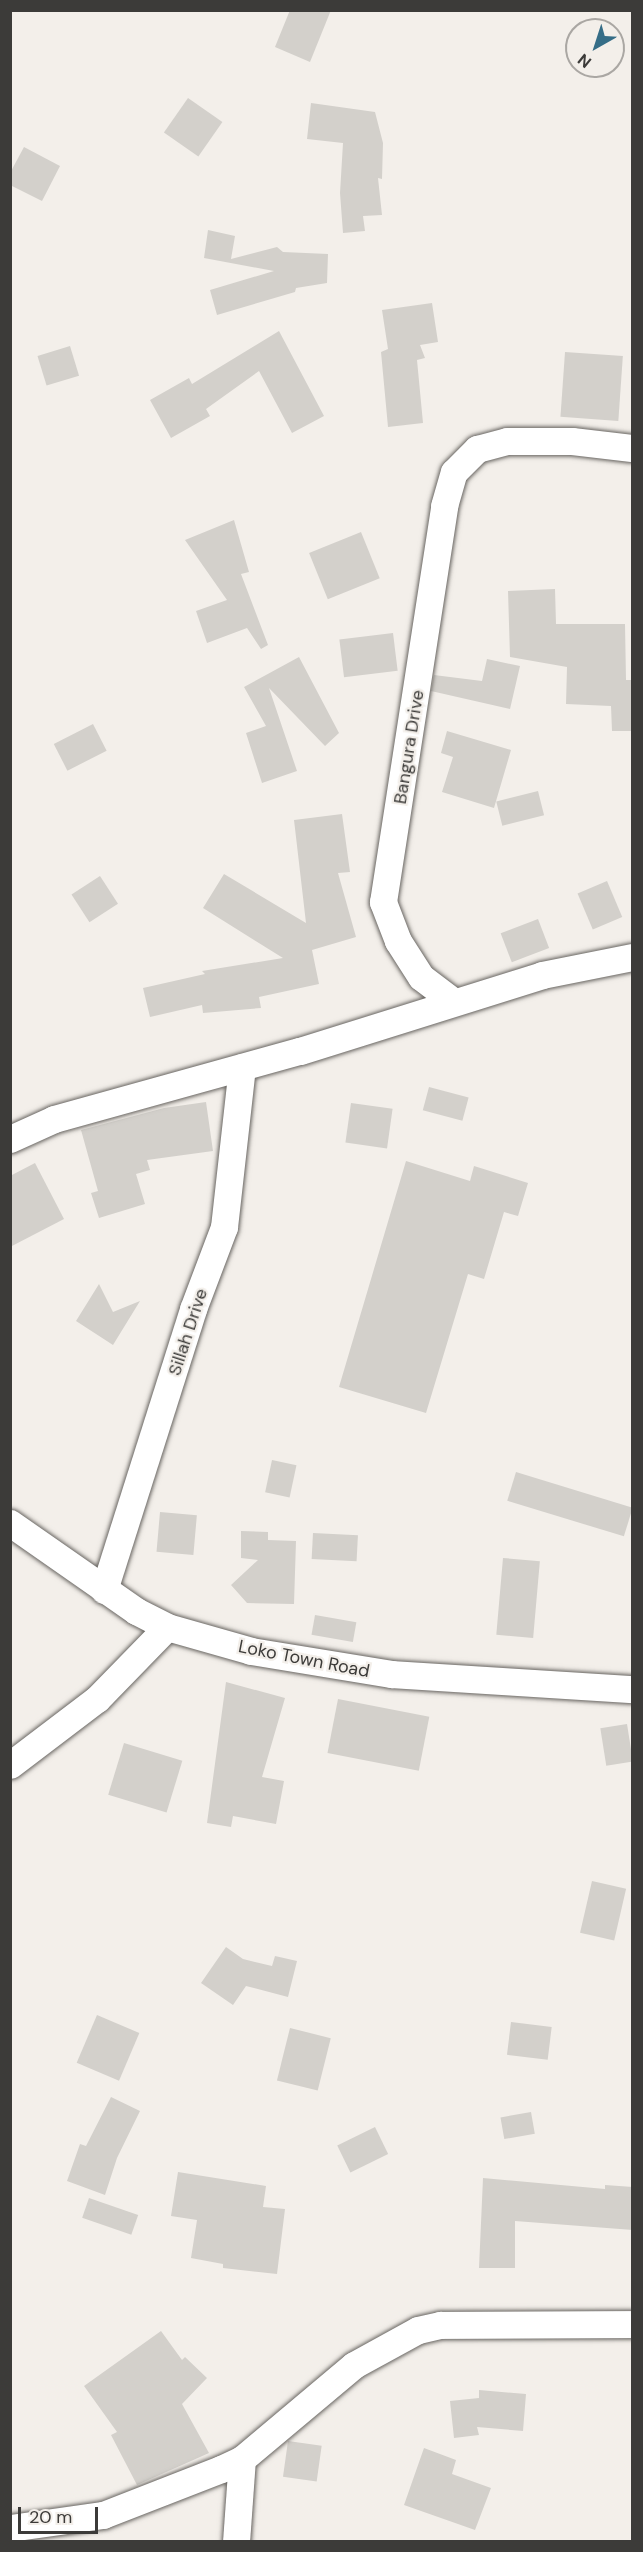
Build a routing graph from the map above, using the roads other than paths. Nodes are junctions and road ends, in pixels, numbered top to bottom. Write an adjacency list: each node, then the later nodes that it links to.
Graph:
1 (633, 448): 3 (street, Bangura Drive)
2 (633, 957): 3 (street)
3 (454, 1002): 4 (street)
4 (242, 1067): 5 (street); 7 (street, Sillah Drive)
5 (10, 1139)
6 (10, 1522): 7 (street, Loko Town Road)
7 (104, 1590): 8 (street, Loko Town Road)
8 (167, 1627): 9 (street, Loko Town Road); 10 (street)
9 (633, 1689)
10 (10, 1765)
11 (633, 2324): 12 (street)
12 (242, 2459): 13 (street); 14 (street)
13 (10, 2528)
14 (236, 2541)

